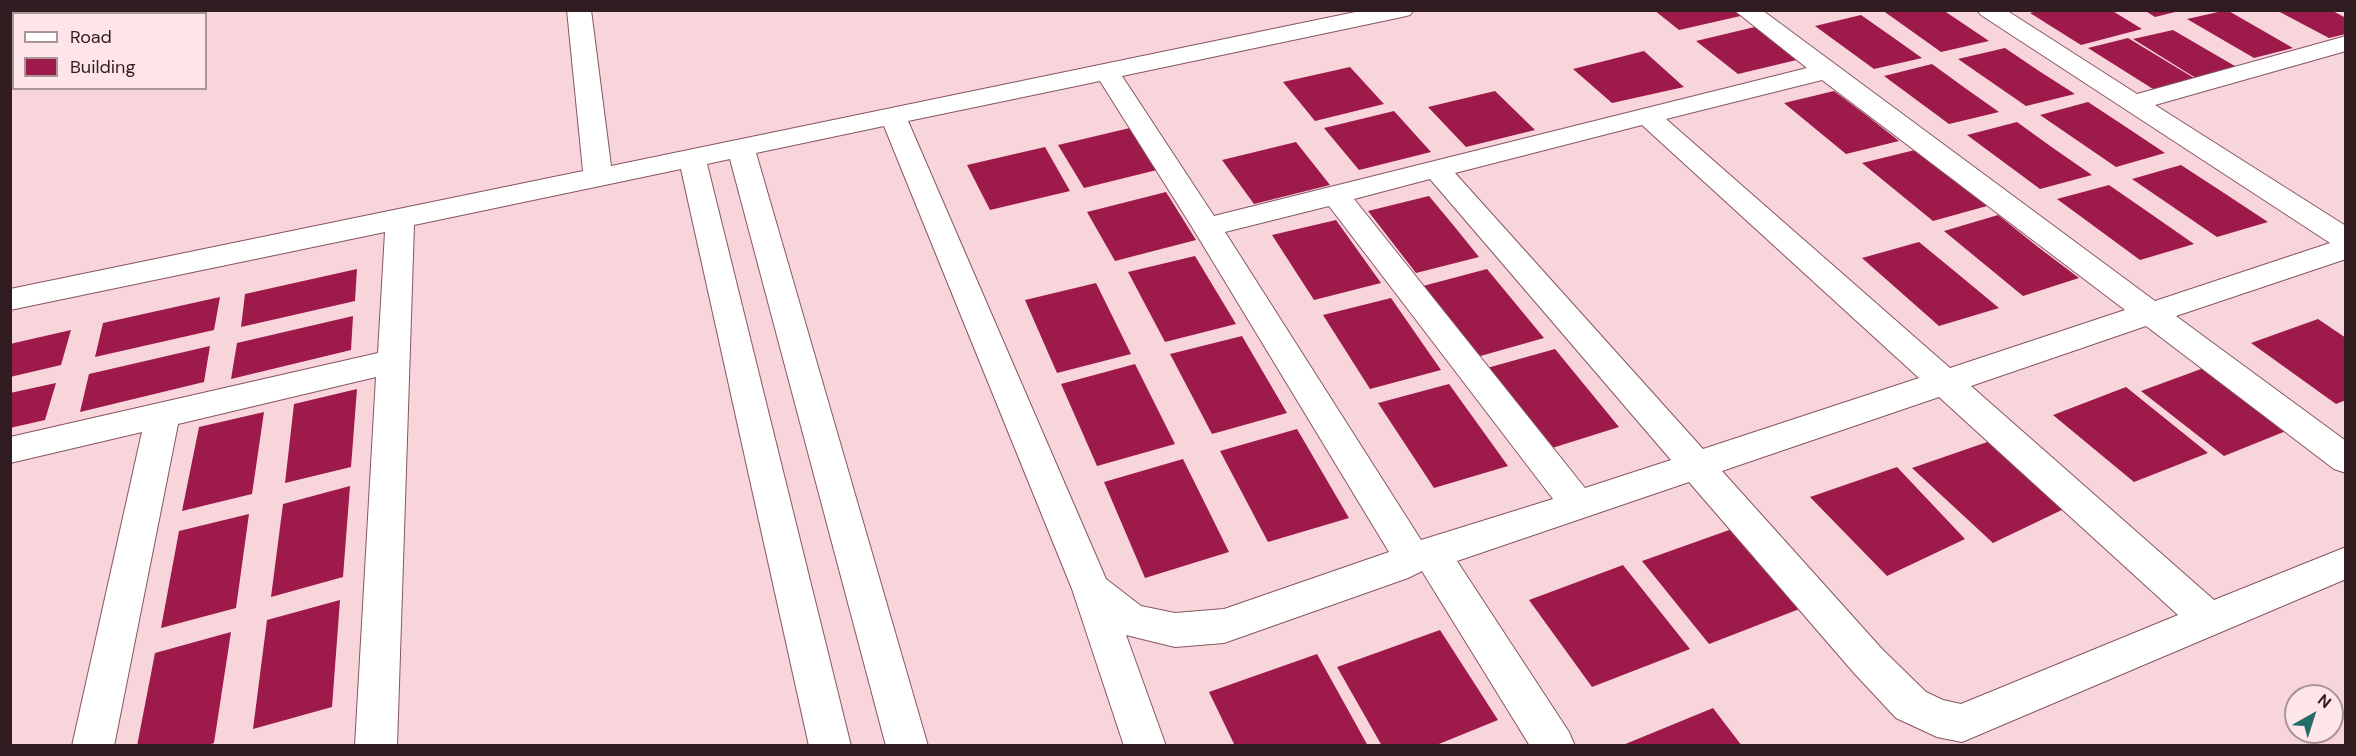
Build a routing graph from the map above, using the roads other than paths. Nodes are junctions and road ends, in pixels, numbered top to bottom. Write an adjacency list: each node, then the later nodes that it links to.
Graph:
1 (579, 10): 14 (street)
2 (1402, 10): 7 (street)
3 (1746, 10): 6 (street)
4 (1989, 10): 8 (street)
5 (2346, 43): 8 (street)
6 (1827, 71): 10 (street); 21 (street)
7 (1107, 72): 9 (street); 17 (street)
8 (2133, 104): 18 (street)
9 (893, 117): 11 (street); 31 (street)
10 (1647, 117): 13 (street); 23 (street)
11 (741, 148): 12 (street); 37 (street)
12 (692, 158): 14 (street); 36 (street)
13 (1436, 170): 15 (street); 27 (street)
14 (598, 178): 16 (street)
15 (1336, 195): 17 (street); 28 (street)
16 (400, 219): 20 (street); 22 (street)
17 (1207, 227): 29 (street)
18 (2346, 240)
19 (2346, 248): 21 (street)
20 (10, 300)
21 (2152, 313): 23 (street); 26 (street)
22 (394, 361): 24 (street); 35 (street)
23 (1944, 382): 27 (street); 32 (street)
24 (163, 414): 25 (street); 34 (street)
25 (10, 450)
26 (2346, 460)
27 (1697, 465): 28 (street); 33 (street)
28 (1578, 506): 29 (street)
29 (1422, 556): 31 (street); 39 (street)
30 (2346, 562): 32 (street)
31 (1091, 589): 38 (street)
32 (2209, 619): 33 (street)
33 (1955, 734)
34 (93, 746)
35 (376, 746)
36 (830, 746)
37 (907, 746)
38 (1145, 746)
39 (1554, 746)

